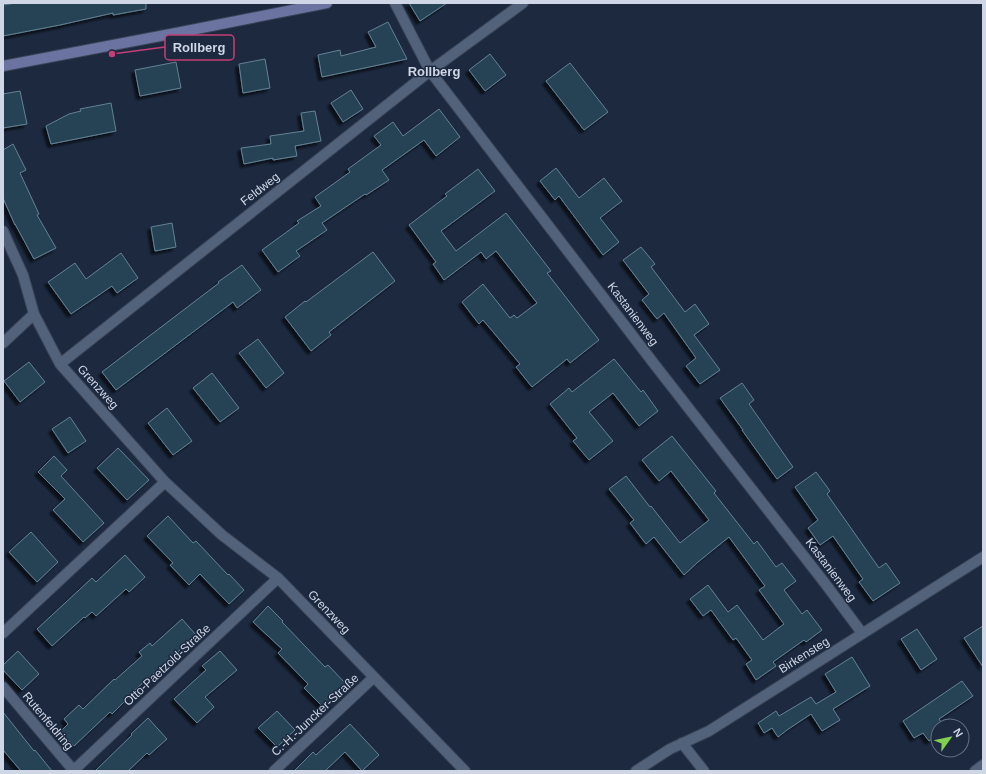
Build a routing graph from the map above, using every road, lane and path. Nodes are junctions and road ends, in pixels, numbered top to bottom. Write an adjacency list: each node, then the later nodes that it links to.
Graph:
1 (326, 3): 4 (main road)
2 (395, 3): 5 (street, Kastanienweg)
3 (523, 3): 5 (street, Feldweg)
4 (3, 66)
5 (430, 71): 9 (street, Feldweg); 14 (street, Kastanienweg)
6 (3, 231): 7 (street)
7 (34, 314): 8 (street); 9 (street)
8 (3, 343)
9 (60, 364): 10 (street, Grenzweg)
10 (165, 482): 12 (street, Grenzweg); 13 (street)
11 (983, 557): 14 (street, Birkensteg)
12 (278, 578): 15 (street, Grenzweg); 19 (street, Otto-Paetzold-Straße)
13 (3, 633)
14 (862, 633): 17 (street, Birkensteg)
15 (374, 677): 20 (street, C.-H.-Juncker-Straße); 21 (street, Grenzweg)
16 (3, 687): 19 (street, Rutenfeldring)
17 (682, 744): 22 (street, Birkensteg); 23 (street)
18 (983, 765): 24 (street)
19 (74, 771)
20 (274, 771)
21 (465, 771)
22 (636, 771)
23 (704, 771)
24 (975, 771)

